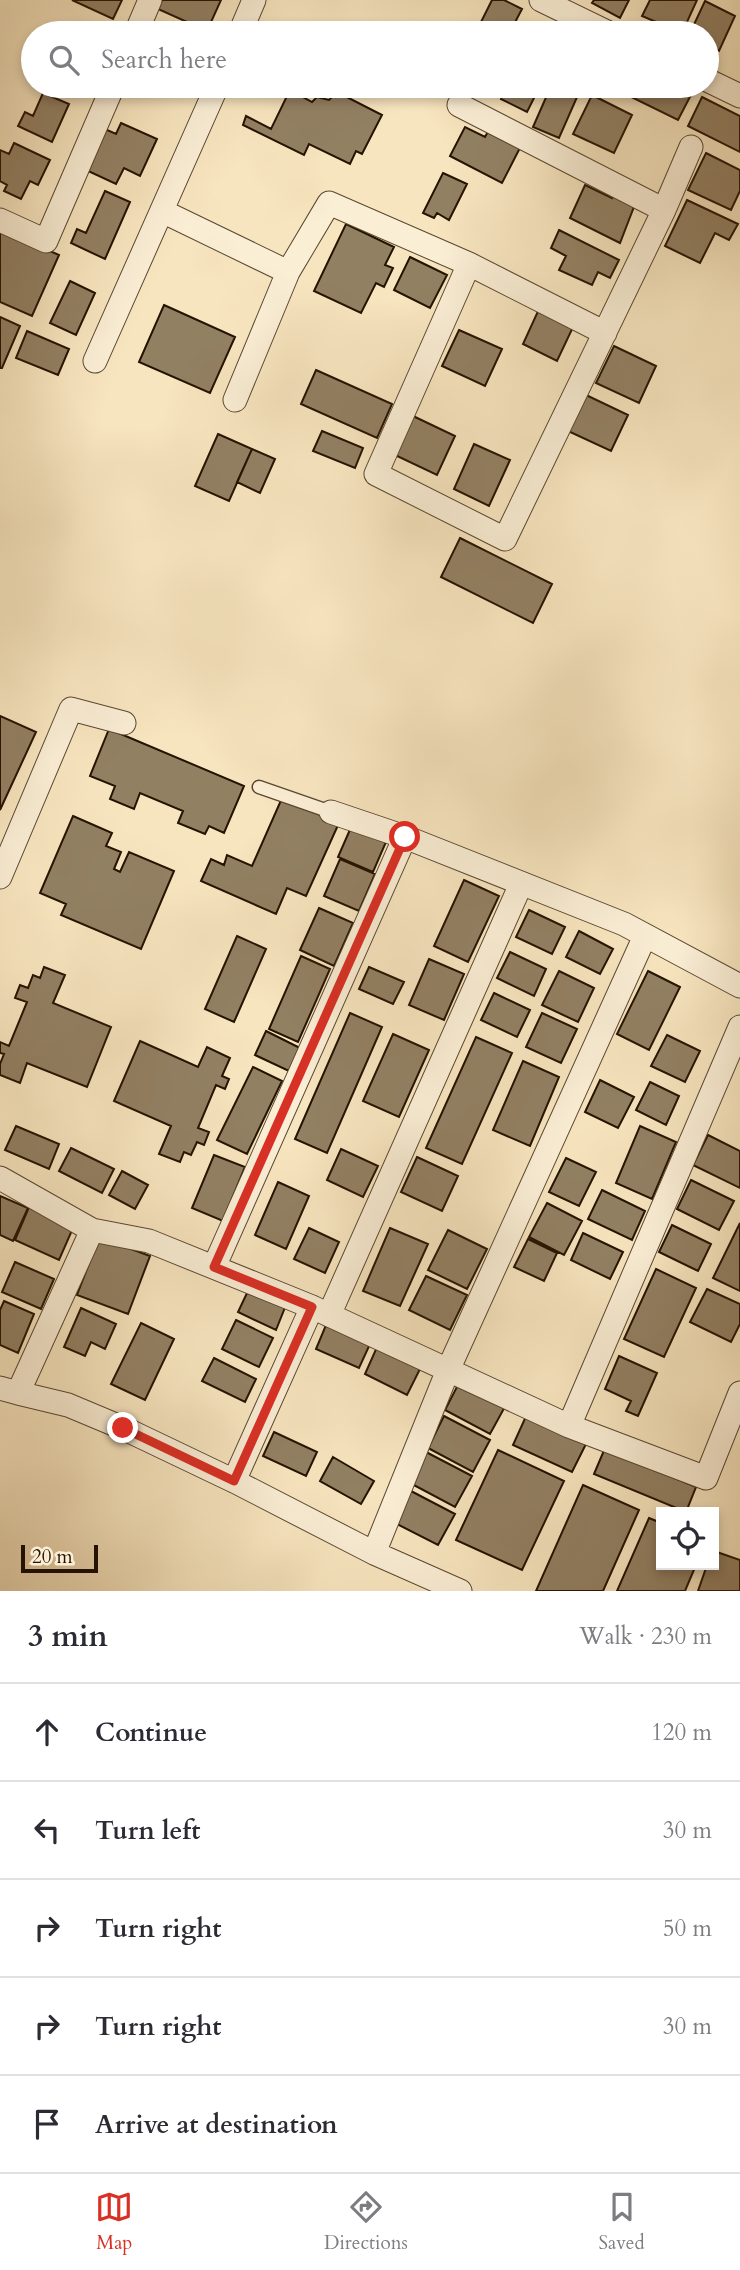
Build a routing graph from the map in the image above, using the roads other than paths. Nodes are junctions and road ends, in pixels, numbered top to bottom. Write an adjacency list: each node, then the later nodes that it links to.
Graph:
1 (150, 0): 4 (street)
2 (254, 0): 5 (street)
3 (541, 0): 6 (street)
4 (141, 21)
5 (245, 21)
6 (584, 21)
7 (719, 86): 8 (street)
8 (740, 96)
9 (108, 98): 15 (street)
10 (212, 98): 14 (street)
11 (459, 105): 13 (street)
12 (691, 147): 13 (street)
13 (664, 210): 18 (street)
14 (162, 211): 17 (street); 19 (street)
15 (0, 220)
16 (469, 264): 17 (street); 18 (street); 18 (street)
17 (288, 272): 20 (street)
18 (605, 333)
19 (96, 361)
20 (235, 400)
21 (124, 723): 25 (street)
22 (259, 787): 23 (lane)
23 (331, 812): 24 (street)
24 (405, 837): 26 (street); 32 (street)
25 (0, 877)
26 (521, 884): 27 (street); 33 (street)
27 (645, 936): 28 (street); 34 (street)
28 (740, 986)
29 (740, 1027): 37 (street)
30 (0, 1178): 31 (street)
31 (92, 1230): 32 (street); 35 (street)
32 (214, 1267): 33 (street)
33 (321, 1311): 34 (street); 38 (street)
34 (448, 1370): 37 (street); 39 (street)
35 (9, 1391): 38 (street)
36 (740, 1393): 37 (street)
37 (569, 1426)
38 (234, 1481): 39 (street)
39 (374, 1553): 40 (street)
40 (460, 1591)

